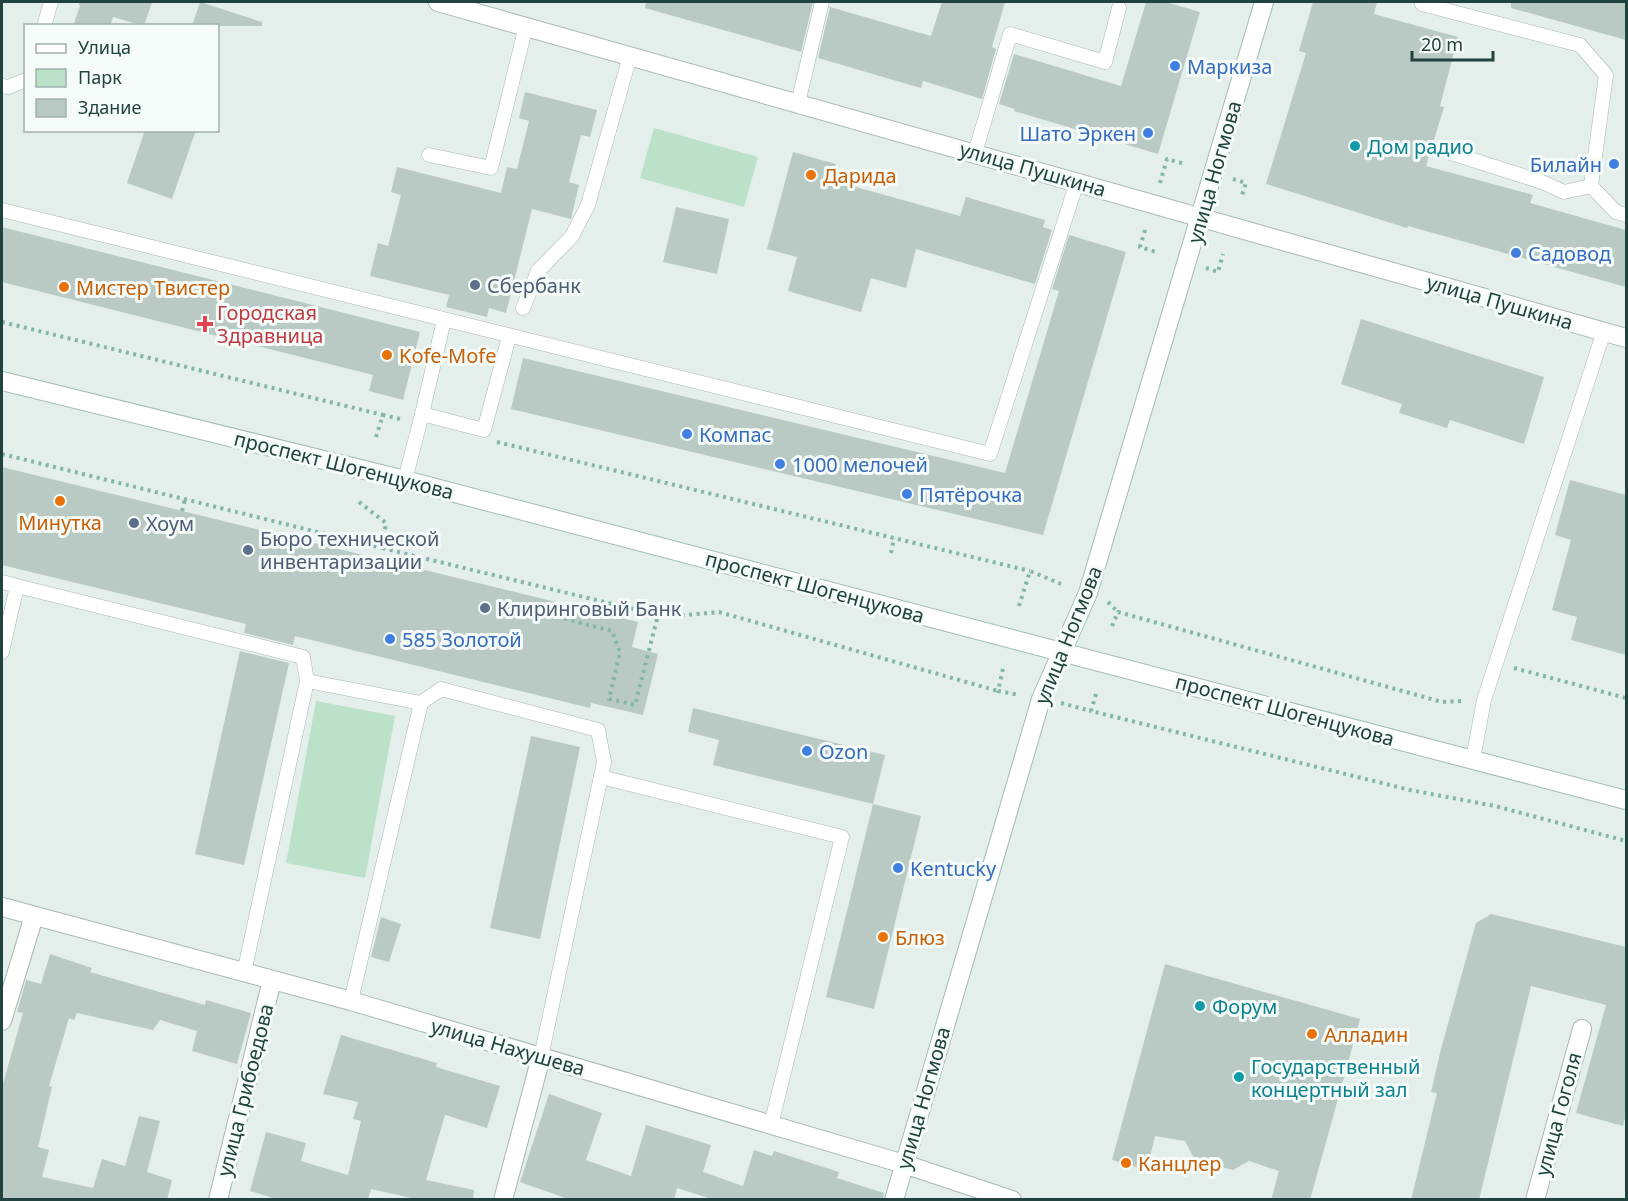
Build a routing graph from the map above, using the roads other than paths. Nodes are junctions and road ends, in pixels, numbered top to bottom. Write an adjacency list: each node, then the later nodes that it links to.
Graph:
1 (51, 2): 8 (lane)
2 (438, 2): 6 (street, улица Пушкина)
3 (822, 2): 13 (lane)
4 (1261, 2): 21 (street, улица Ногмова)
5 (1422, 4): 18 (lane)
6 (496, 9): 9 (street, улица Пушкина)
7 (1119, 9): 14 (lane)
8 (45, 24)
9 (526, 26): 10 (street, улица Пушкина); 16 (lane)
10 (630, 56): 13 (street, улица Пушкина); 22 (lane)
11 (24, 81): 12 (lane)
12 (2, 86)
13 (798, 103): 14 (street, улица Пушкина)
14 (975, 153): 17 (street, улица Пушкина)
15 (1451, 153): 18 (lane)
16 (429, 155)
17 (1077, 182): 21 (street, улица Пушкина); 25 (lane)
18 (1591, 186): 20 (lane)
19 (2, 210): 23 (lane)
20 (1626, 215)
21 (1201, 217): 24 (street, улица Пушкина); 33 (street, улица Ногмова)
22 (523, 308)
23 (444, 320): 25 (lane); 28 (lane)
24 (1605, 331): 26 (street, улица Пушкина); 36 (lane)
25 (509, 337): 28 (lane)
26 (1626, 338)
27 (2, 381): 29 (street, проспект Шогенцукова)
28 (420, 418): 29 (lane)
29 (405, 480): 33 (street, проспект Шогенцукова)
30 (2, 582): 31 (lane)
31 (17, 586): 32 (lane); 34 (lane)
32 (2, 652)
33 (1062, 652): 36 (street, проспект Шогенцукова); 48 (street, улица Ногмова)
34 (308, 681): 35 (lane); 41 (lane)
35 (421, 703): 37 (lane); 43 (lane)
36 (1473, 759): 38 (street, проспект Шогенцукова)
37 (601, 777): 46 (lane); 47 (lane)
38 (1626, 800)
39 (2, 906): 40 (street, улица Нахушева)
40 (34, 916): 41 (street, улица Нахушева); 44 (street)
41 (244, 973): 42 (street, улица Нахушева)
42 (272, 980): 43 (street, улица Нахушева); 49 (street, улица Грибоедова)
43 (351, 1001): 46 (street, улица Нахушева)
44 (2, 1021)
45 (1582, 1029): 53 (street, улица Гоголя)
46 (541, 1057): 47 (street, улица Нахушева); 50 (street)
47 (771, 1125): 48 (street, улица Нахушева)
48 (903, 1164): 51 (street, улица Ногмова); 52 (street, улица Нахушева)
49 (218, 1200)
50 (503, 1200)
51 (894, 1200)
52 (1012, 1200)
53 (1535, 1200)

